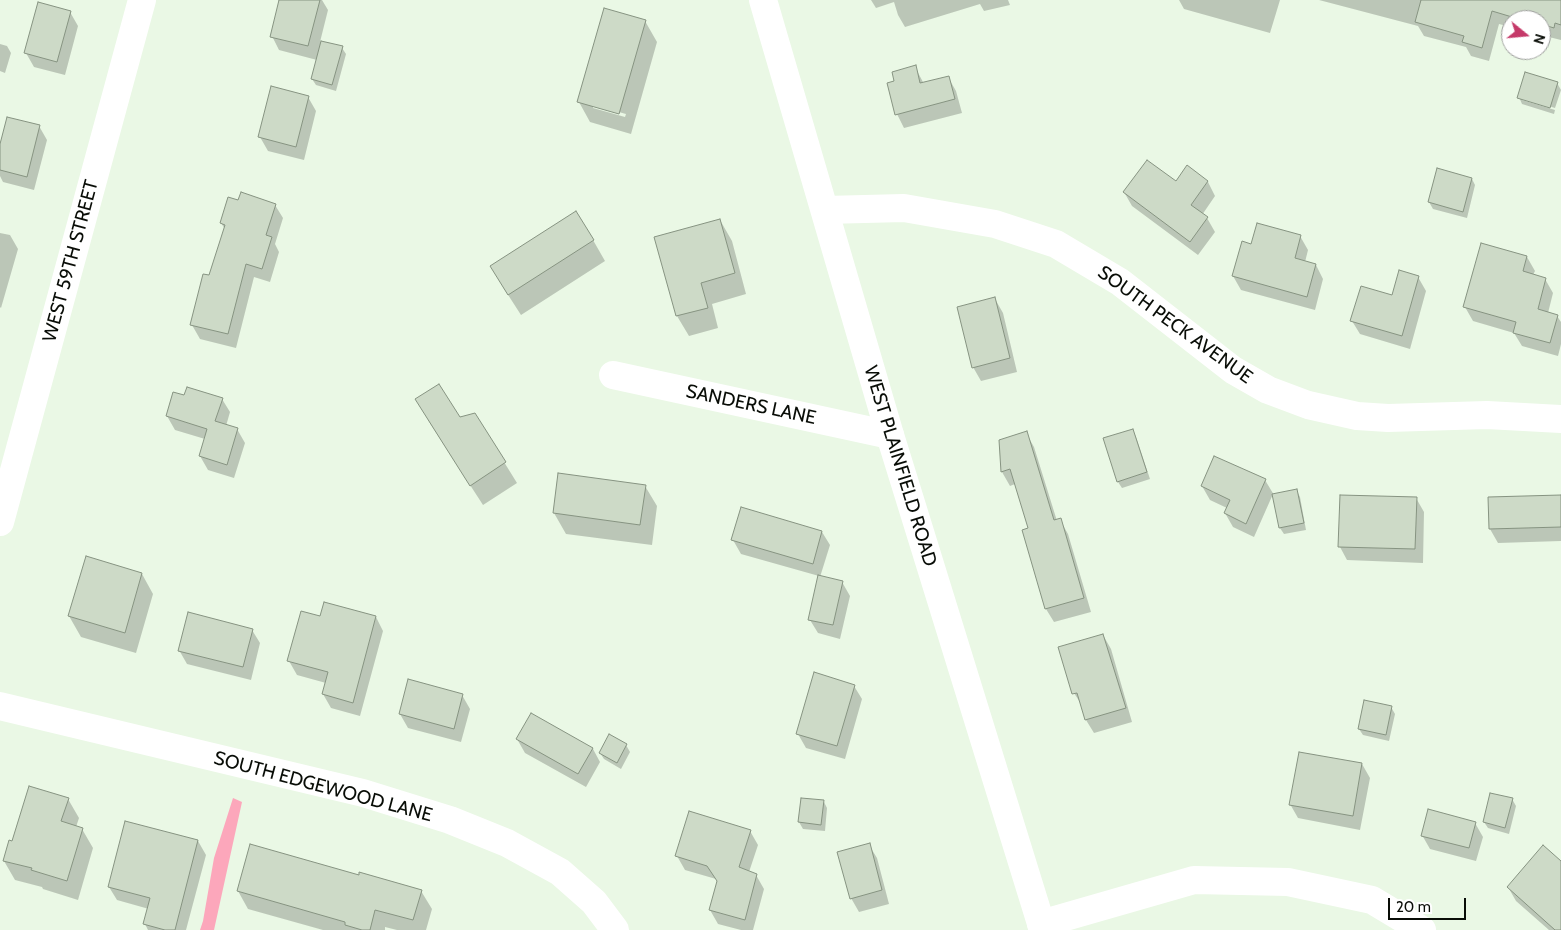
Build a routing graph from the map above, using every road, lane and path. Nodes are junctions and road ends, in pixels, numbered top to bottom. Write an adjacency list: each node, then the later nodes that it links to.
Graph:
1 (142, 0): 7 (street, WEST 59TH STREET)
2 (763, 0): 3 (street, WEST PLAINFIELD ROAD)
3 (825, 210): 5 (street, SOUTH PECK AVENUE); 6 (street, WEST PLAINFIELD ROAD)
4 (613, 375): 6 (street, SANDERS LANE)
5 (1561, 419)
6 (890, 435): 9 (street, WEST PLAINFIELD ROAD)
7 (0, 522)
8 (0, 706): 10 (street, SOUTH EDGEWOOD LANE)
9 (1042, 927): 11 (street)
10 (615, 930)
11 (1422, 930)

